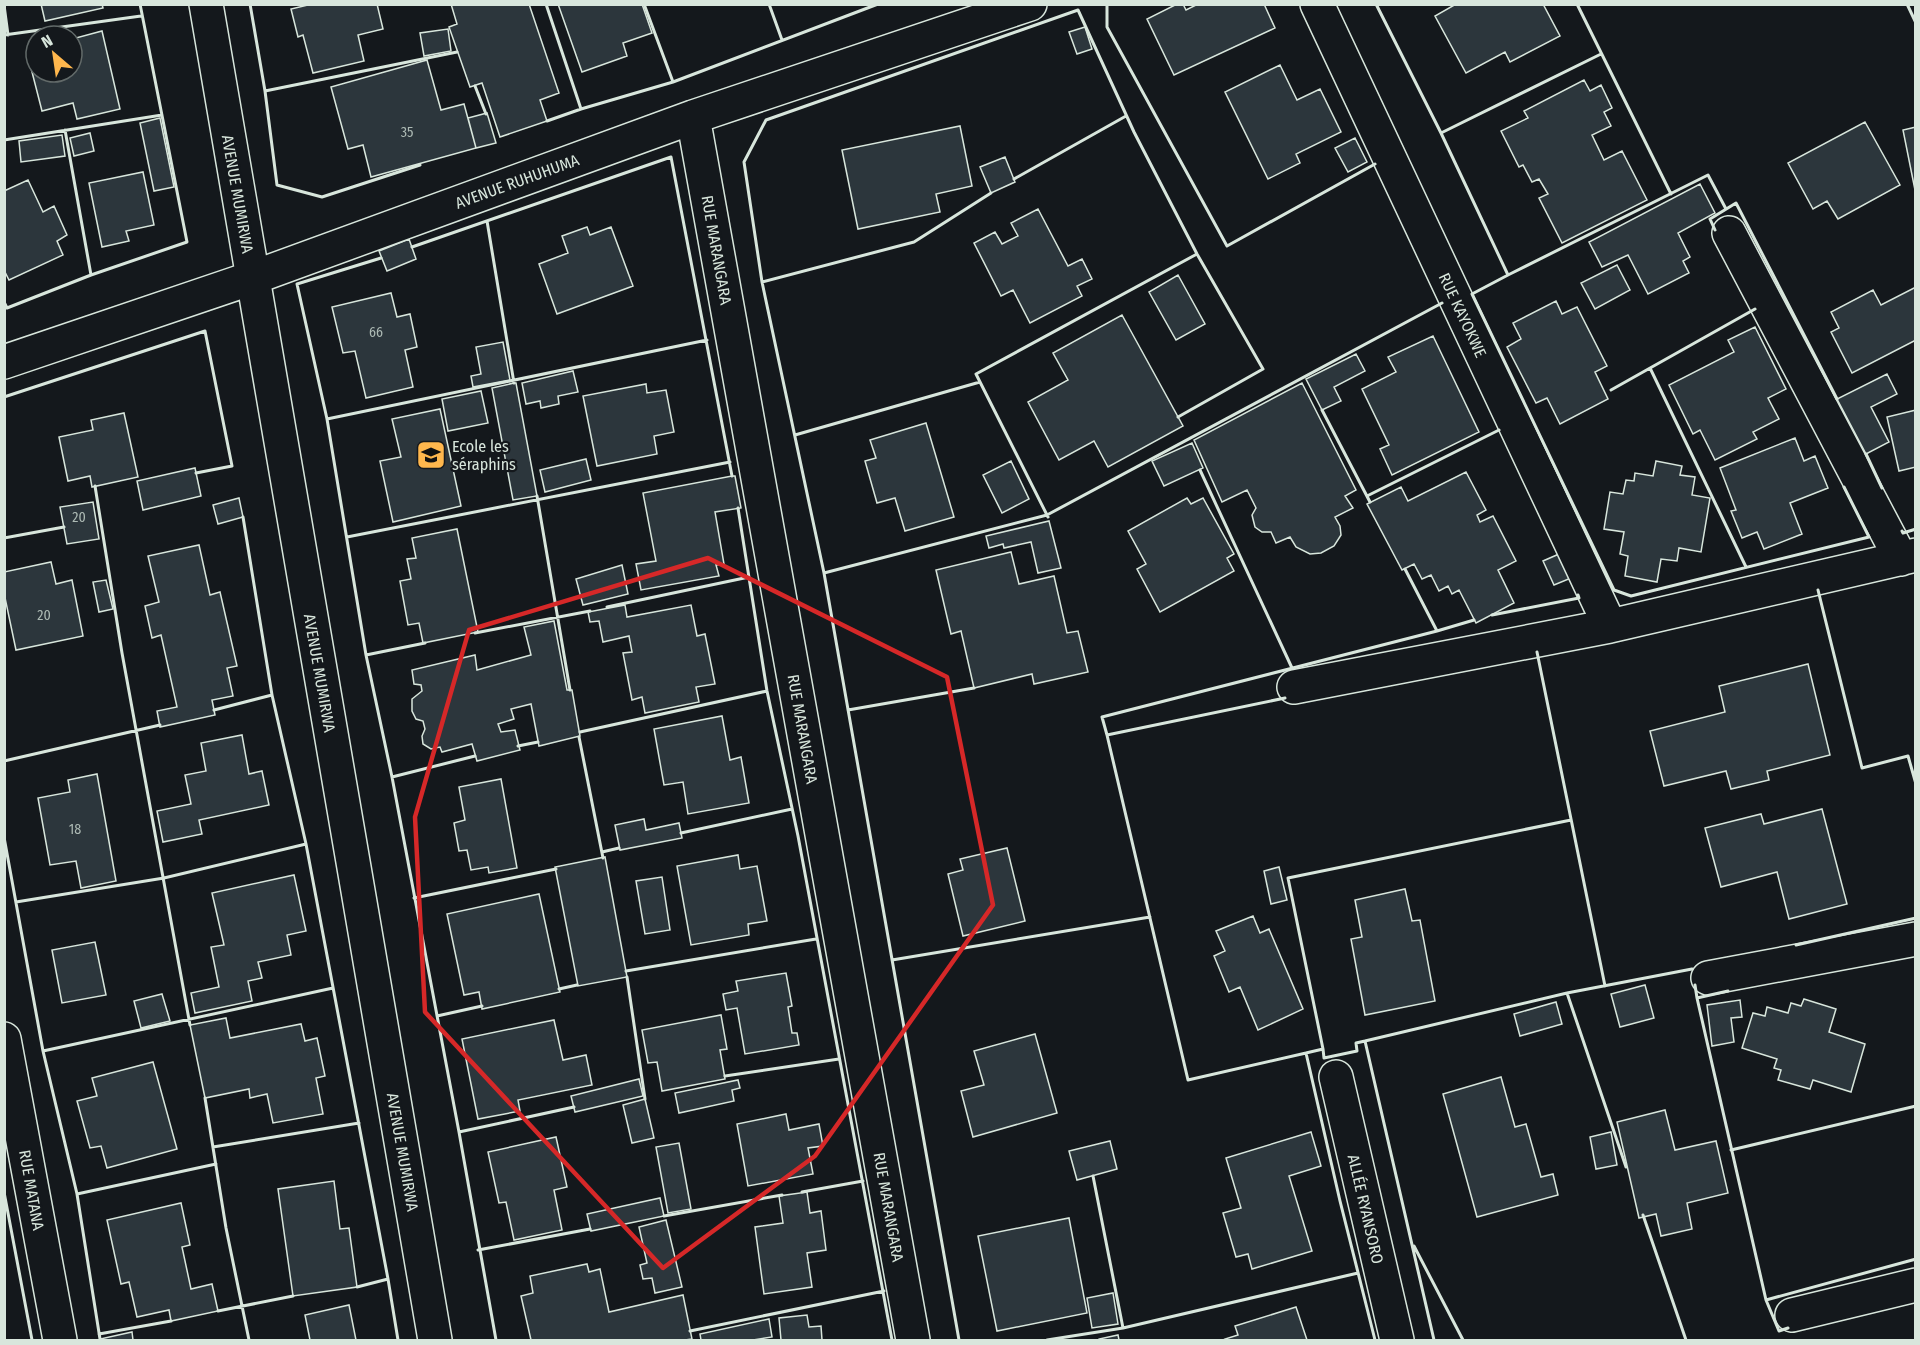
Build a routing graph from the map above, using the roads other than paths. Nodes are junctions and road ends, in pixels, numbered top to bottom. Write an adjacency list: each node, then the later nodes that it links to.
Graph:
1 (206, 4): 6 (street, AVENUE MUMIRWA)
2 (1030, 4): 4 (street, AVENUE RUHUHUMA)
3 (1317, 4): 9 (street, RUE KAYOKWE)
4 (693, 117): 6 (street, AVENUE RUHUHUMA); 19 (street, RUE MARANGARA)
5 (1729, 233): 8 (street)
6 (252, 278): 7 (street, AVENUE RUHUHUMA); 18 (street, AVENUE MUMIRWA)
7 (4, 362)
8 (1908, 557): 9 (street)
9 (1610, 626): 10 (street)
10 (1294, 687)
11 (1916, 939): 12 (street)
12 (1708, 978)
13 (4, 1039): 17 (street, RUE MATANA)
14 (1336, 1077): 20 (street, ALLÉE RYANSORO)
15 (1916, 1285): 16 (street)
16 (1792, 1315)
17 (60, 1341)
18 (435, 1341)
19 (913, 1341)
20 (1396, 1341)

